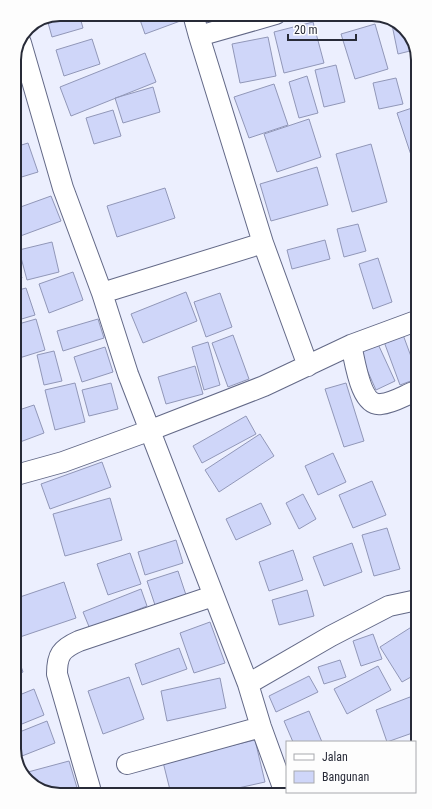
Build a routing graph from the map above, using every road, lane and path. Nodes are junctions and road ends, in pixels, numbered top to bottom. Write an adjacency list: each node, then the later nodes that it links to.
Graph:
1 (195, 21): 3 (street)
2 (252, 21): 3 (street)
3 (199, 36): 5 (street)
4 (23, 49): 6 (street)
5 (263, 243): 6 (street); 9 (street)
6 (102, 293): 11 (street)
7 (411, 323): 8 (street)
8 (351, 345): 9 (street); 10 (street)
9 (308, 366): 11 (street)
10 (411, 392)
11 (151, 430): 12 (street); 13 (street)
12 (21, 474)
13 (213, 596): 15 (street); 18 (street)
14 (411, 601): 15 (street)
15 (248, 684): 16 (street)
16 (261, 727): 17 (street); 19 (street)
17 (127, 764)
18 (90, 788)
19 (284, 788)

